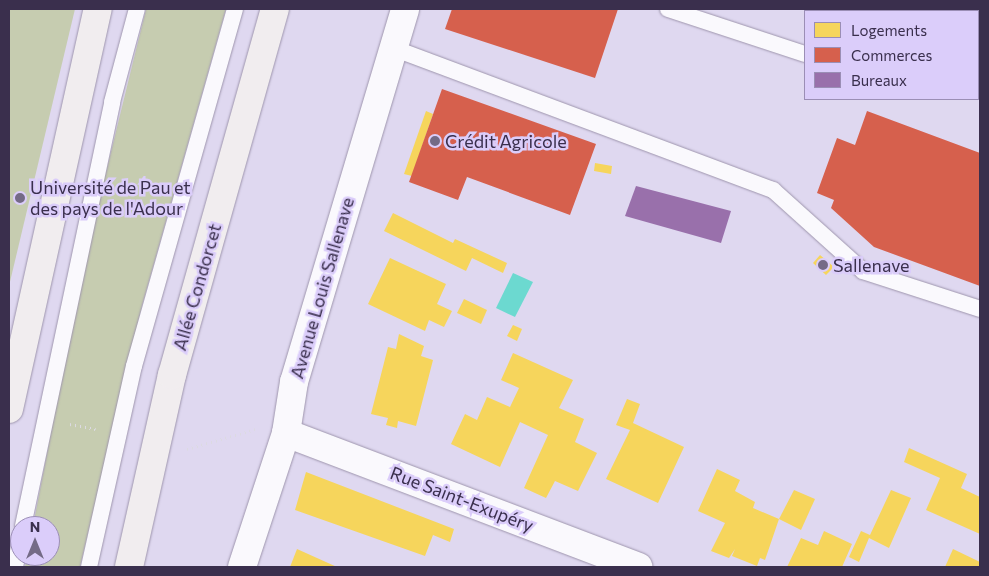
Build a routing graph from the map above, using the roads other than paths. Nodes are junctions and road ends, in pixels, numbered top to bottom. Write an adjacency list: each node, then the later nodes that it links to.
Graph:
1 (98, 9): 10 (main road)
2 (137, 9): 12 (lane)
3 (235, 9): 13 (lane)
4 (275, 9): 14 (main road, Allée Condorcet)
5 (405, 9): 7 (street, Avenue Louis Sallenave)
6 (668, 9): 8 (lane)
7 (393, 48): 9 (lane); 11 (street, Avenue Louis Sallenave)
8 (804, 54)
9 (980, 309)
10 (9, 409)
11 (286, 432): 15 (street, Avenue Louis Sallenave); 16 (street, Rue Saint-Exupéry)
12 (25, 516)
13 (89, 567)
14 (129, 567)
15 (242, 567)
16 (638, 567)

